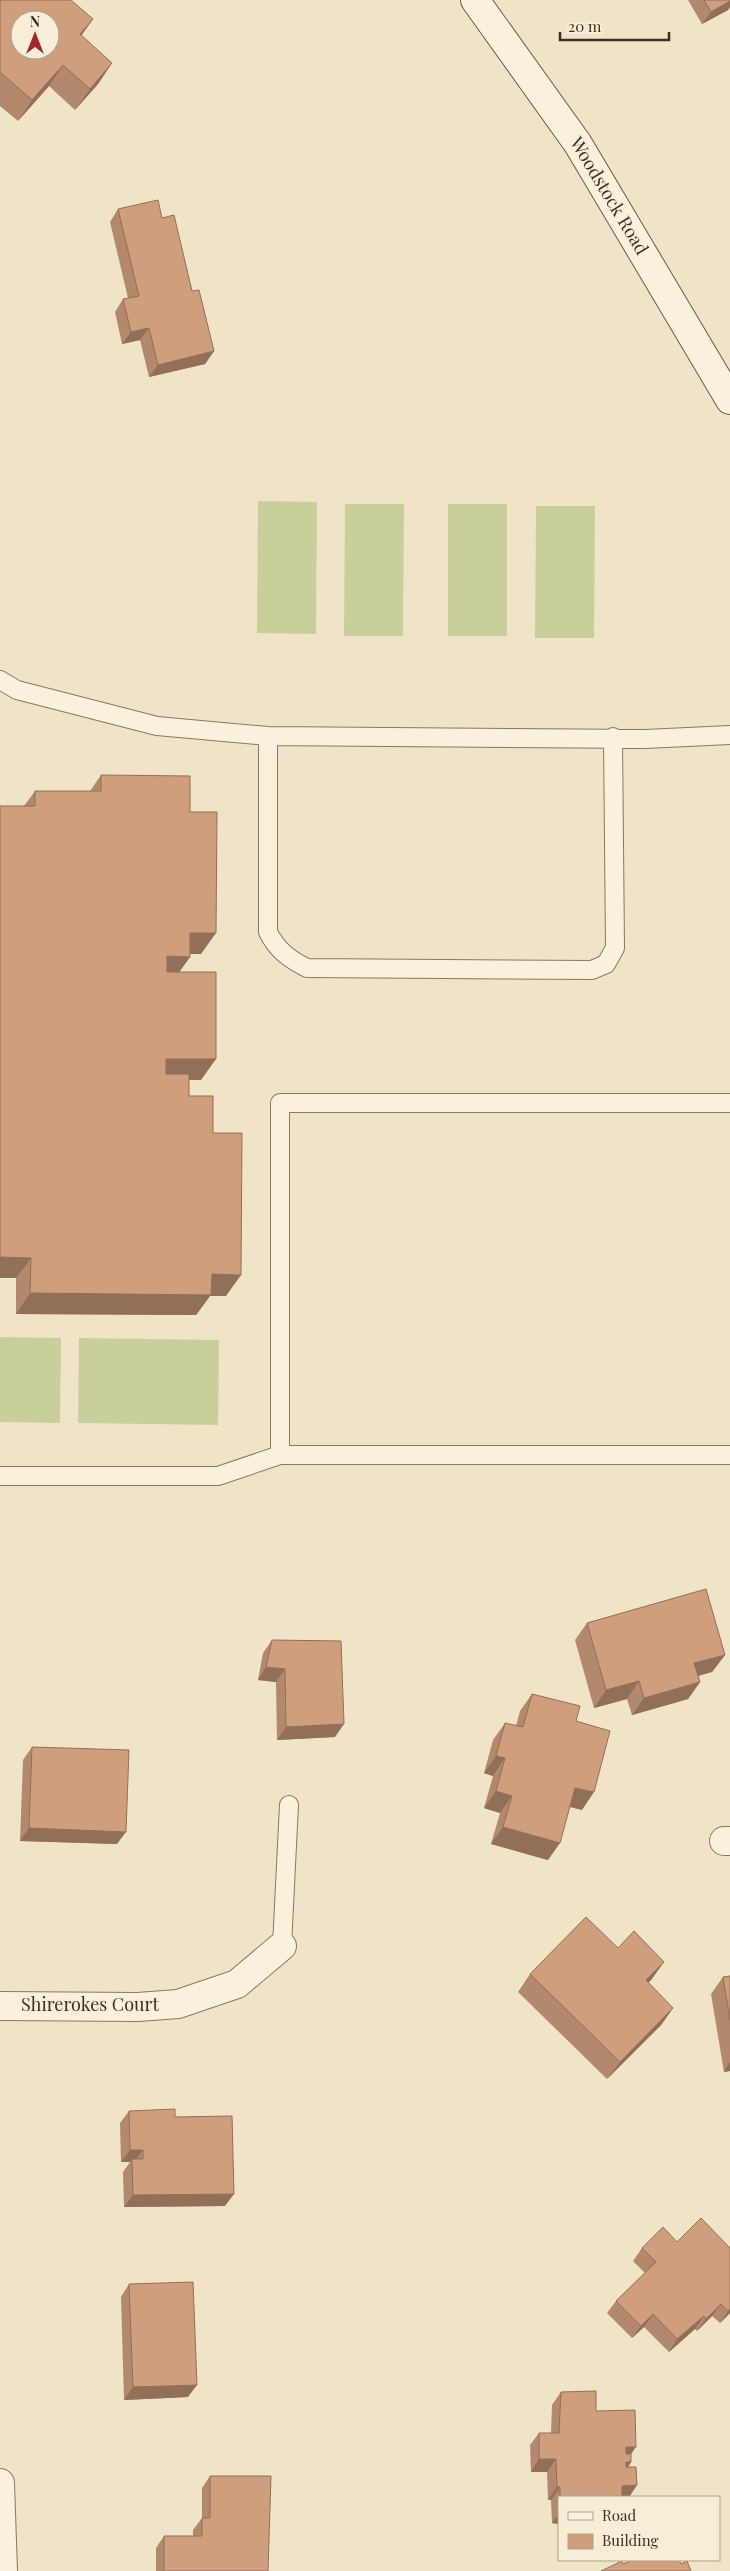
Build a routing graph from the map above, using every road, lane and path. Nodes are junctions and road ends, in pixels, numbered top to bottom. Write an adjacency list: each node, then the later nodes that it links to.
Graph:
1 (475, 0): 2 (street, Woodstock Road)
2 (730, 400)
3 (0, 680): 5 (lane)
4 (730, 735): 6 (lane)
5 (268, 736): 6 (lane); 6 (lane)
6 (614, 737)
7 (730, 1103): 9 (lane)
8 (730, 1455): 9 (lane)
9 (280, 1456): 10 (lane)
10 (0, 1476)
11 (289, 1805): 12 (lane)
12 (282, 1946): 13 (street, Shirerokes Court)
13 (0, 2006)
14 (0, 2483): 15 (street)
15 (3, 2571)

